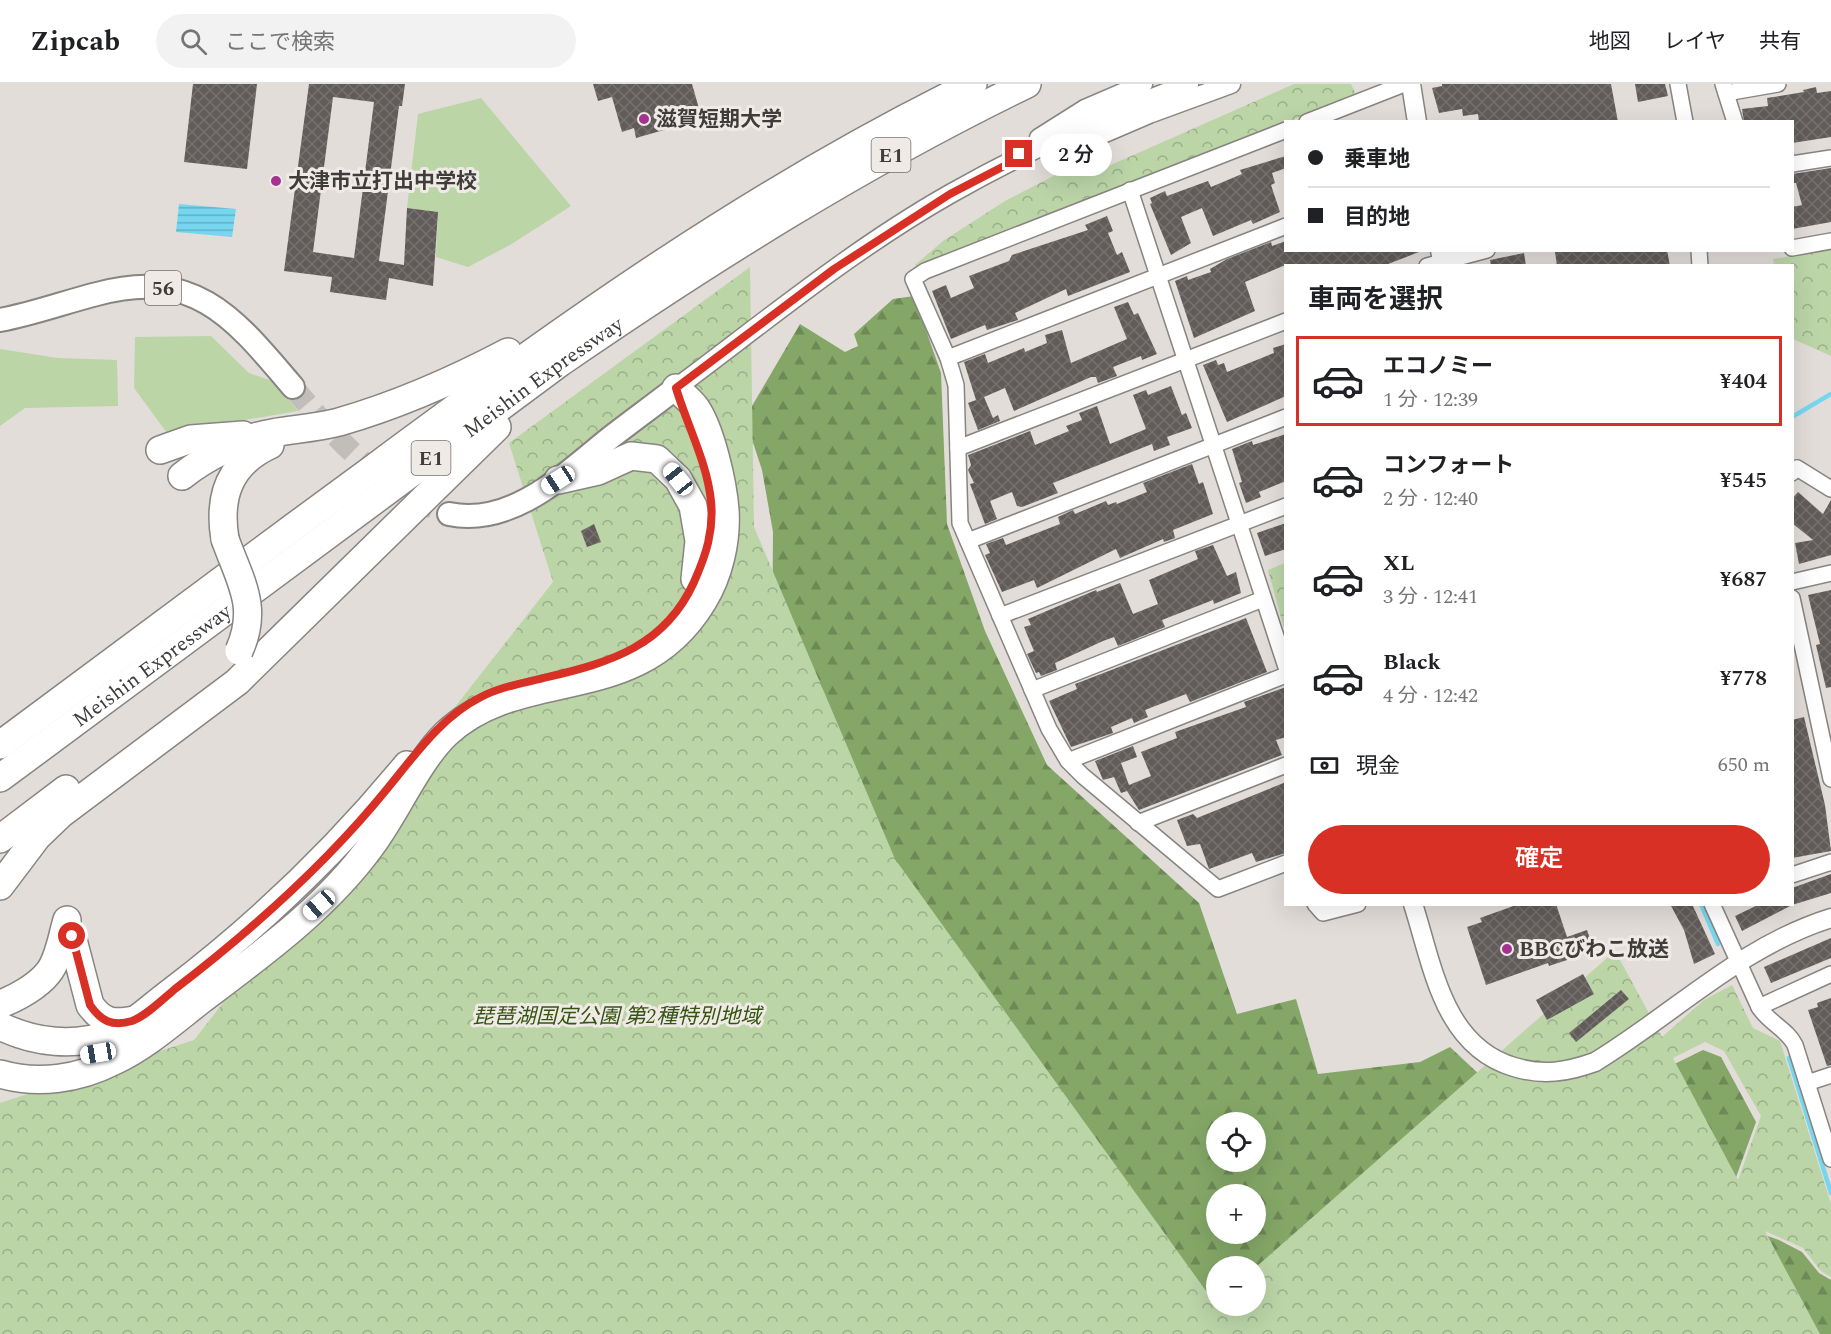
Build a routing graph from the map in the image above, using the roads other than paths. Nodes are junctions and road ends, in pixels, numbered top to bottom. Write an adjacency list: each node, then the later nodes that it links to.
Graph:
1 (973, 84): 28 (highway, Meishin Expressway / E1)
2 (1028, 84): 22 (highway, Meishin Expressway / E1)
3 (1143, 84): 18 (street)
4 (1189, 84): 16 (street)
5 (1231, 84): 16 (street)
6 (1404, 84): 11 (street)
7 (1411, 84): 12 (street)
8 (1678, 84): 13 (street)
9 (1779, 84): 10 (street)
10 (1724, 89): 14 (street)
11 (1312, 120)
12 (1417, 120)
13 (1681, 120)
14 (1734, 120)
15 (1284, 131): 20 (street)
16 (1063, 136): 18 (street)
17 (1831, 158): 19 (street)
18 (1010, 163): 34 (street)
19 (1794, 164)
20 (1130, 190): 27 (street); 31 (street)
21 (1284, 227): 27 (street)
22 (758, 232): 61 (highway, Meishin Expressway / E1); 68 (highway)
23 (1831, 241): 24 (street)
24 (1794, 248)
25 (1477, 252): 26 (street)
26 (1438, 260)
27 (1158, 275): 31 (street); 32 (street)
28 (586, 312): 36 (highway); 58 (highway, Meishin Expressway / E1)
29 (0, 321): 33 (main road, 56)
30 (1284, 322): 32 (street)
31 (948, 358): 39 (street)
32 (1185, 360): 38 (street); 39 (street)
33 (293, 387)
34 (676, 388): 43 (main road); 50 (highway); 79 (highway)
35 (1284, 418): 38 (street)
36 (304, 430): 37 (highway); 64 (highway, bridge)
37 (269, 433): 40 (highway); 42 (highway)
38 (1213, 446): 47 (street); 48 (street)
39 (958, 448): 48 (street)
40 (160, 450)
41 (1794, 471): 44 (street)
42 (182, 476)
43 (558, 480): 46 (main road); 50 (highway)
44 (1831, 489)
45 (1284, 507): 47 (street)
46 (449, 514)
47 (1239, 524): 52 (street); 54 (street)
48 (968, 541): 54 (street)
49 (1831, 573): 51 (street)
50 (695, 579): 79 (highway)
51 (1794, 582)
52 (1263, 599): 55 (street); 57 (street)
53 (1794, 607): 62 (street)
54 (1000, 616): 57 (street)
55 (1284, 661)
56 (1284, 676): 59 (street)
57 (1032, 690): 59 (street)
58 (0, 745)
59 (1068, 761): 63 (street)
60 (1284, 766): 63 (street)
61 (0, 778)
62 (1831, 779)
63 (1138, 823): 66 (street)
64 (10, 831)
65 (1831, 862): 67 (street)
66 (1284, 864)
67 (1794, 875)
68 (0, 885)
69 (1317, 906): 70 (street)
70 (1350, 906)
71 (1414, 906): 74 (street)
72 (1713, 906): 74 (street)
73 (1831, 918): 74 (street)
74 (1738, 962): 77 (street)
75 (1831, 974): 77 (street)
76 (0, 1004): 79 (highway)
77 (1759, 1007): 83 (street)
78 (0, 1026): 79 (highway)
79 (143, 1029): 80 (highway); 81 (highway)
80 (0, 1042)
81 (0, 1074)
82 (1831, 1075): 83 (street)
83 (1807, 1083): 84 (street)
84 (1831, 1158)

